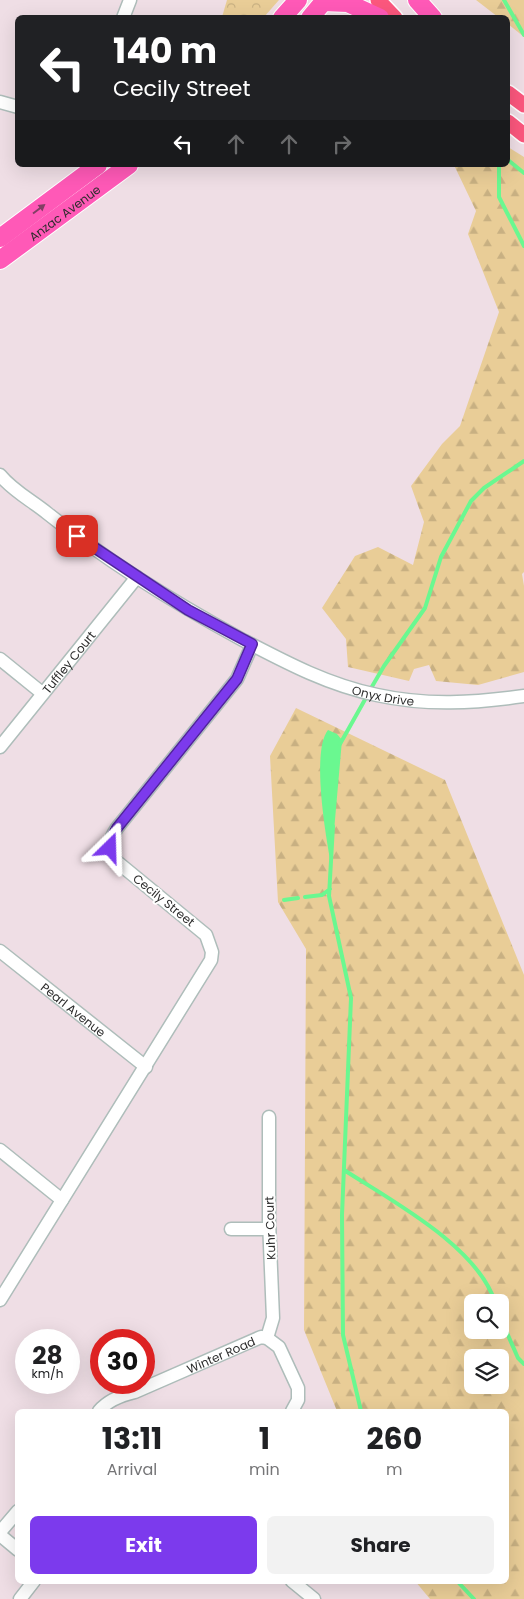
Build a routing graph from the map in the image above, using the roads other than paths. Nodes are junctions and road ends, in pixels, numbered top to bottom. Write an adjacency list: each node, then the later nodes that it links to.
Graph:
1 (130, 0): 7 (street)
2 (298, 0): 8 (highway)
3 (378, 0): 11 (main road)
4 (406, 0): 12 (main road)
5 (417, 0): 13 (highway)
6 (324, 1): 9 (highway); 10 (highway)
7 (124, 15)
8 (285, 15)
9 (312, 15)
10 (374, 15)
11 (392, 15)
12 (421, 15)
13 (430, 15)
14 (510, 94): 16 (main road)
15 (0, 102): 17 (street)
16 (524, 105)
17 (15, 106)
18 (510, 124): 19 (main road)
19 (524, 135)
20 (95, 167): 22 (highway, Anzac Avenue, one-way to 20)
21 (126, 167): 23 (highway, Anzac Avenue)
22 (0, 238)
23 (0, 260)
24 (0, 475): 25 (street)
25 (137, 577): 26 (street); 28 (street, Tuffley Court)
26 (252, 644): 29 (street, Onyx Drive); 32 (street, Cecily Street)
27 (0, 659): 28 (street)
28 (42, 693): 30 (street, Tuffley Court)
29 (524, 696)
30 (0, 747)
31 (0, 951): 32 (street, Pearl Avenue)
32 (146, 1067): 35 (street, Cecily Street)
33 (269, 1117): 37 (street, Kuhr Court)
34 (0, 1150): 35 (street)
35 (62, 1200): 38 (street, Cecily Street)
36 (231, 1229): 37 (street)
37 (269, 1229): 39 (street, Kuhr Court)
38 (0, 1300)
39 (268, 1338): 40 (street, Winter Road); 41 (street, Winter Road)
40 (101, 1409)
41 (293, 1409)
42 (15, 1514): 43 (street)
43 (0, 1532)
44 (0, 1536): 45 (street)
45 (15, 1548)
46 (32, 1584): 48 (street)
47 (296, 1584): 49 (street)
48 (20, 1599)
49 (314, 1599)

